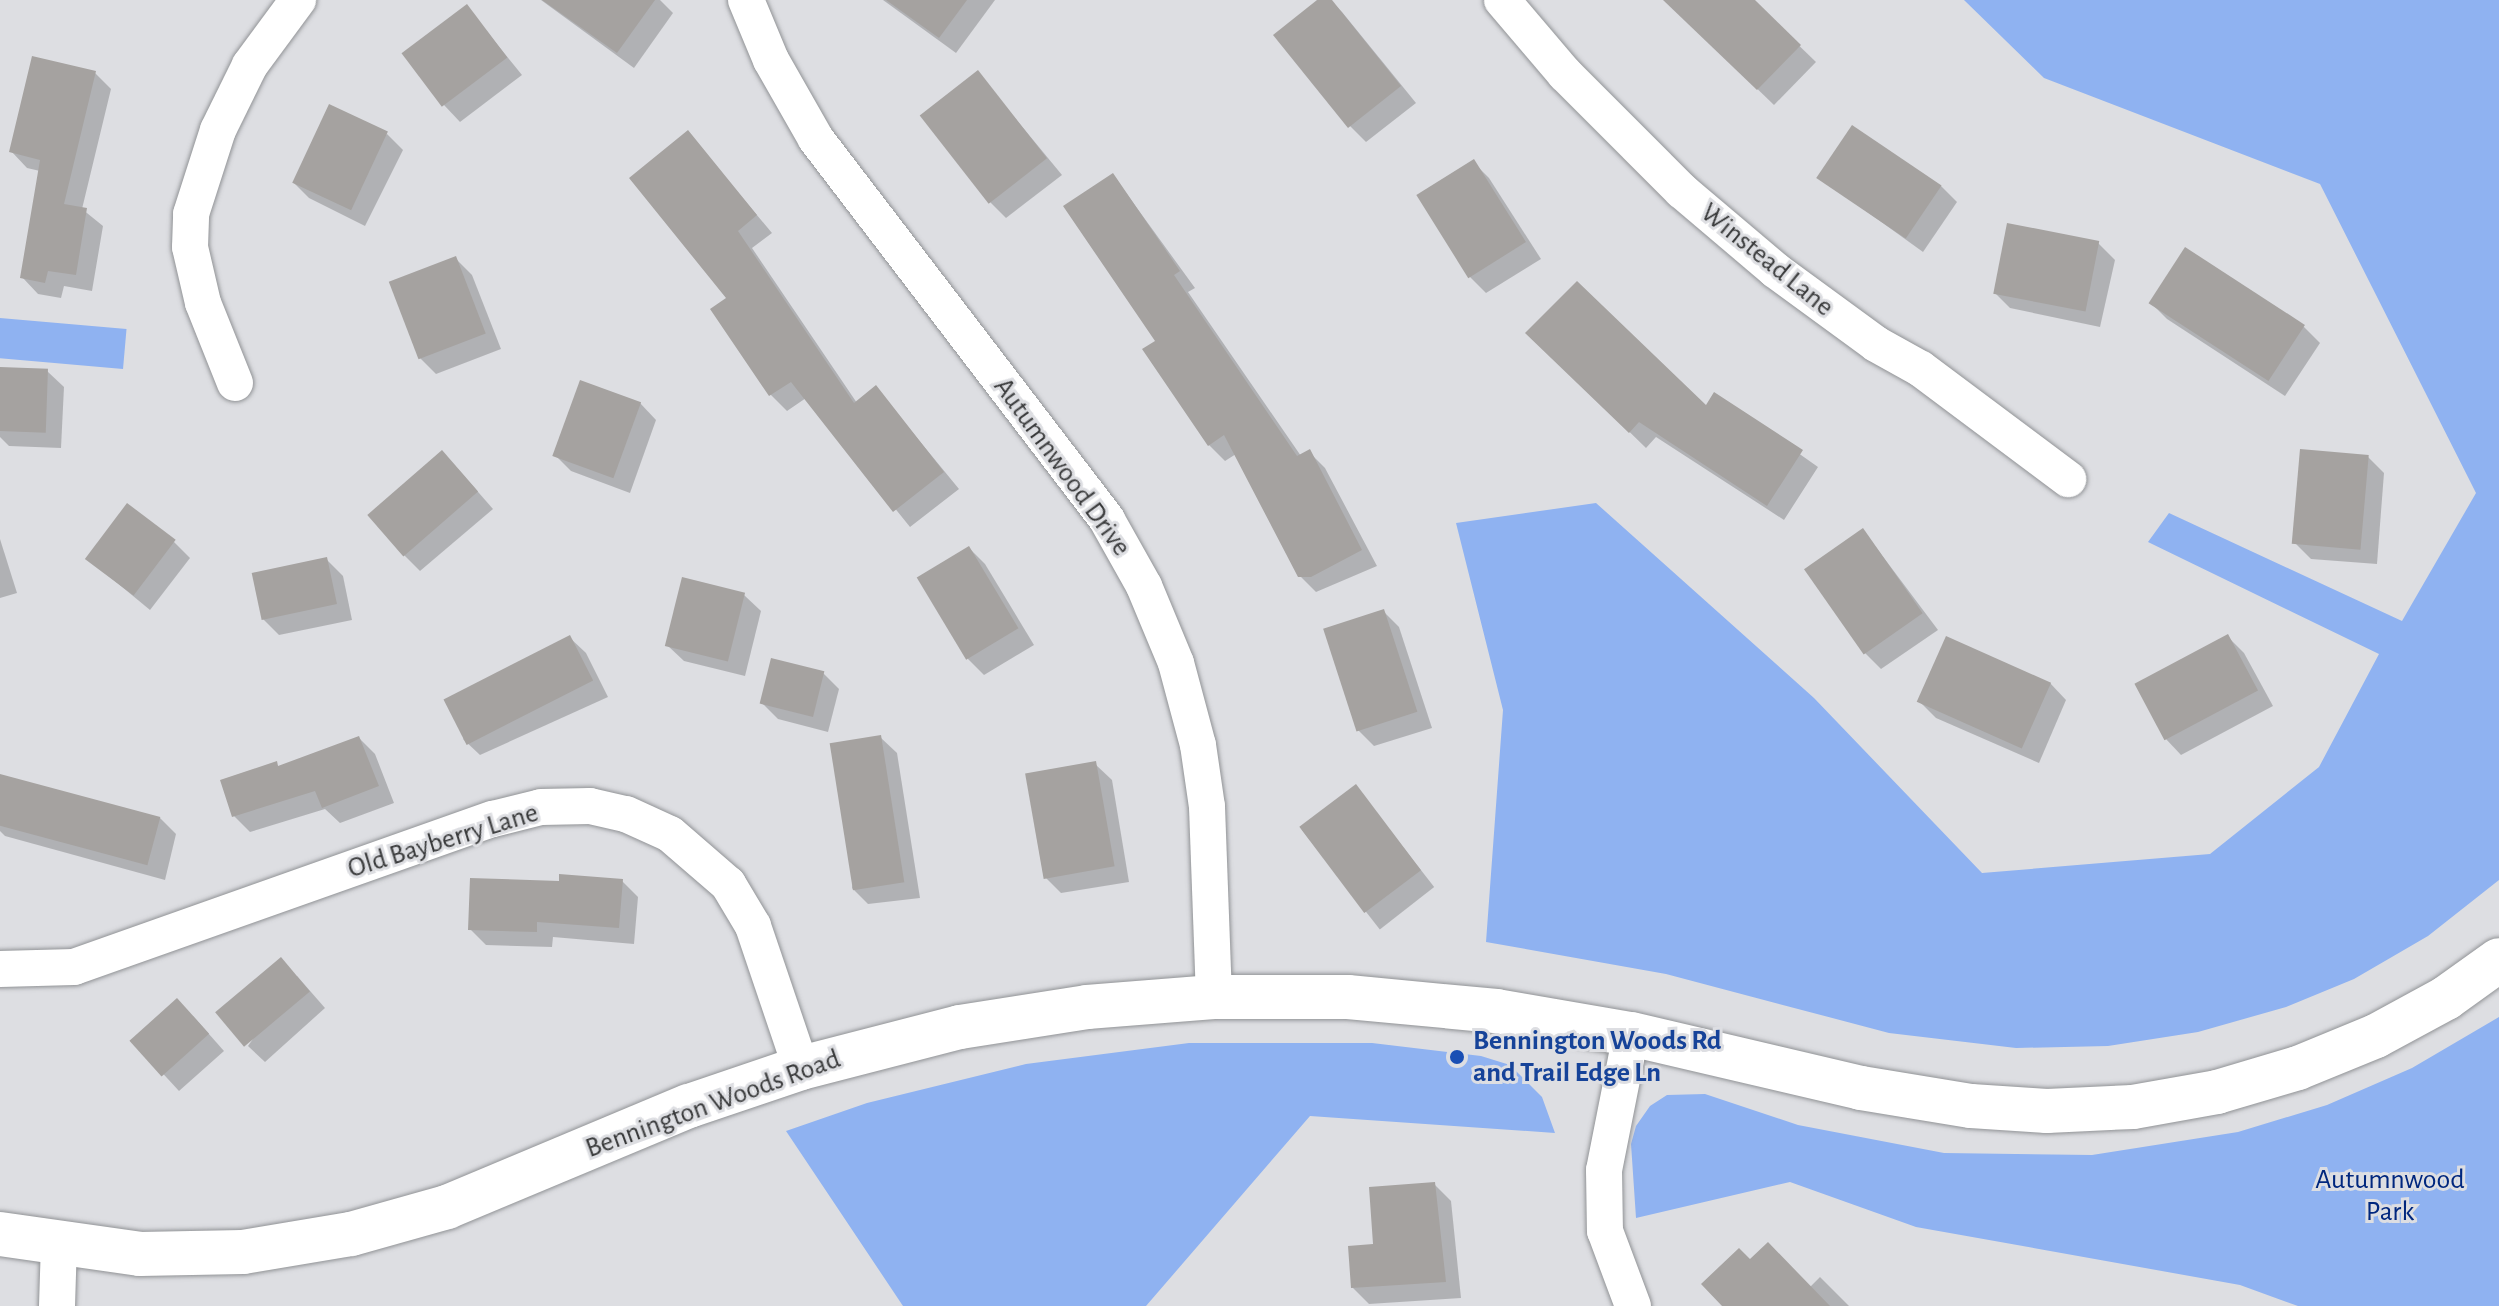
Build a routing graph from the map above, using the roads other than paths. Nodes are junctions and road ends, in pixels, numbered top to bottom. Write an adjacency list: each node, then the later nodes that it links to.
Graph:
1 (298, 0): 4 (street)
2 (746, 0): 8 (street, Autumnwood Drive)
3 (1502, 0): 5 (street, Winstead Lane)
4 (235, 383)
5 (2068, 479)
6 (2499, 960): 9 (street, Bennington Woods Road)
7 (0, 969): 10 (street, Old Bayberry Lane)
8 (1214, 997): 9 (street, Bennington Woods Road); 10 (street, Bennington Woods Road)
9 (1631, 1034): 14 (street)
10 (801, 1068): 12 (street, Bennington Woods Road)
11 (0, 1234): 12 (street, Bennington Woods Road)
12 (59, 1244): 13 (street)
13 (57, 1306)
14 (1633, 1306)

